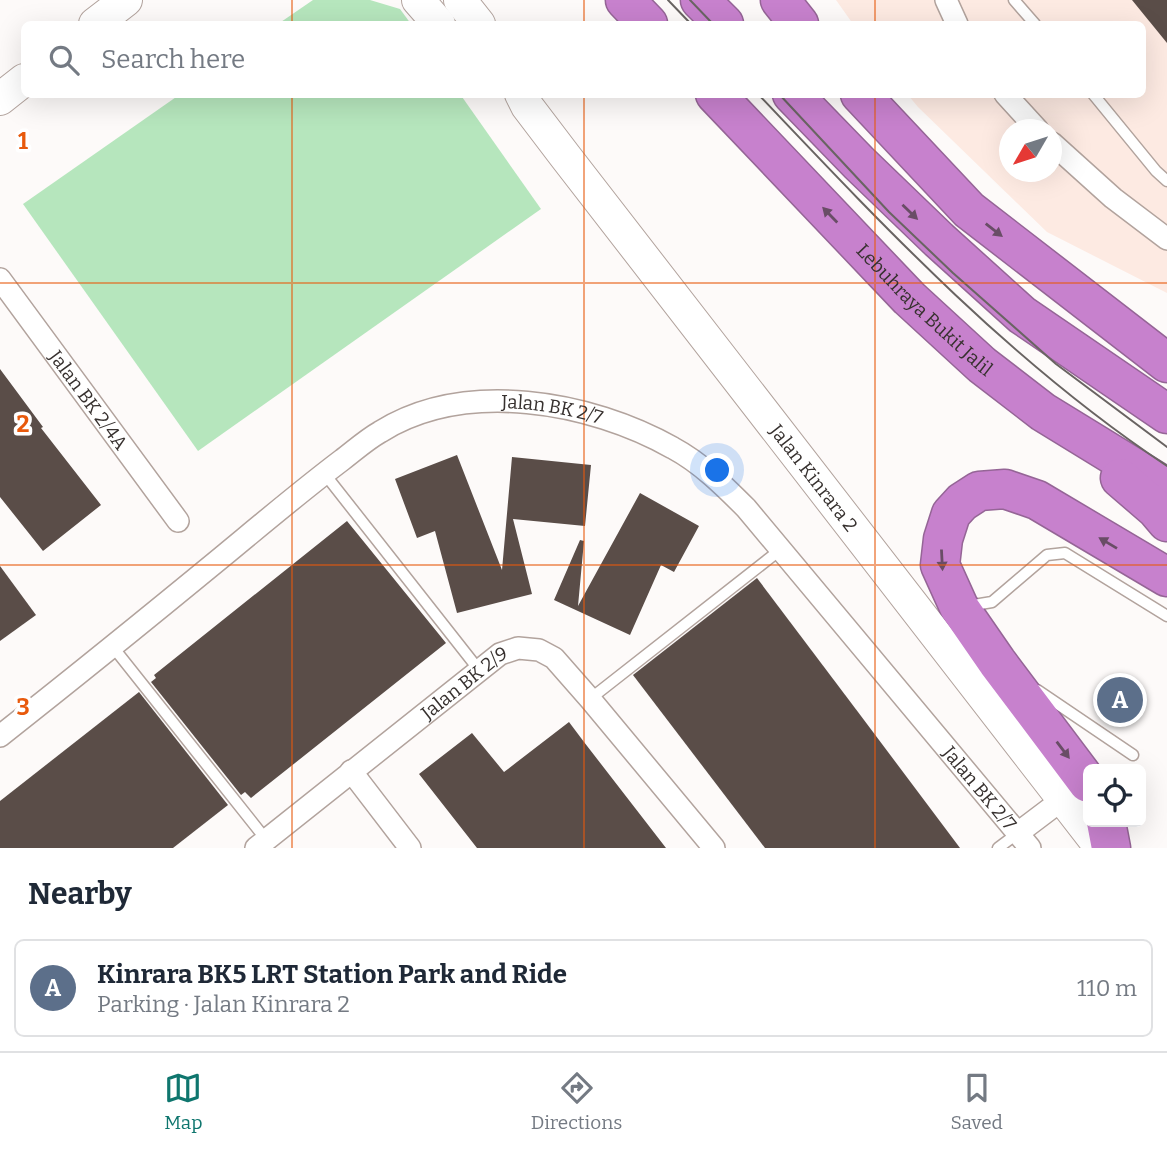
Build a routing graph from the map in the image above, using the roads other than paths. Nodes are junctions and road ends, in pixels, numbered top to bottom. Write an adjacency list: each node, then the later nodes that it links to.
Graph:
1 (126, 0): 9 (street)
2 (418, 0): 10 (street)
3 (460, 0): 11 (street)
4 (625, 0): 12 (highway)
5 (700, 0): 13 (highway)
6 (780, 0): 14 (highway)
7 (946, 0): 15 (street)
8 (1014, 0): 16 (lane)
9 (99, 21)
10 (436, 21)
11 (478, 21)
12 (645, 21)
13 (721, 21)
14 (797, 21)
15 (956, 21)
16 (1032, 21)
17 (21, 82): 24 (street)
18 (520, 98): 50 (street, Jalan Kinrara 2)
19 (719, 98): 33 (highway, Lebuhraya Bukit Jalil, one-way to 19)
20 (796, 98): 30 (highway, one-way to 30)
21 (864, 98): 31 (highway, one-way to 31)
22 (1009, 98): 25 (street)
23 (1096, 98): 27 (lane)
24 (0, 99)
25 (1028, 119)
26 (1062, 152): 28 (street)
27 (1167, 181)
28 (1167, 239)
29 (0, 279): 37 (street, Jalan BK 2/4A)
30 (1079, 354): 32 (highway); 34 (highway)
31 (1167, 363)
32 (1167, 397)
33 (1043, 412): 36 (highway, Lebuhraya Bukit Jalil); 38 (highway)
34 (1167, 414)
35 (324, 473): 39 (street, Jalan BK 2/7); 43 (street, Jalan BK 2/7); 45 (lane)
36 (1167, 488)
37 (178, 521)
38 (1167, 522)
39 (780, 550): 46 (lane); 52 (street, Jalan BK 2/7)
40 (1167, 577): 41 (highway, one-way to 41)
41 (959, 607): 42 (lane); 44 (highway)
42 (1167, 616)
43 (113, 647): 47 (street, Jalan BK 2/7); 53 (lane)
44 (997, 662): 48 (lane); 50 (highway, one-way to 50)
45 (479, 670): 46 (street, Jalan BK 2/9); 49 (street, Jalan BK 2/9)
46 (590, 699): 55 (street, Jalan BK 2/9)
47 (0, 736)
48 (1133, 755)
49 (351, 771): 53 (street, Jalan BK 2/9); 54 (street)
50 (1076, 791): 52 (street); 57 (street, Jalan Kinrara 2)
51 (1107, 827): 58 (highway)
52 (1024, 840): 56 (lane)
53 (265, 845)
54 (410, 848)
55 (714, 848)
56 (998, 848)
57 (1101, 848)
58 (1111, 848)

